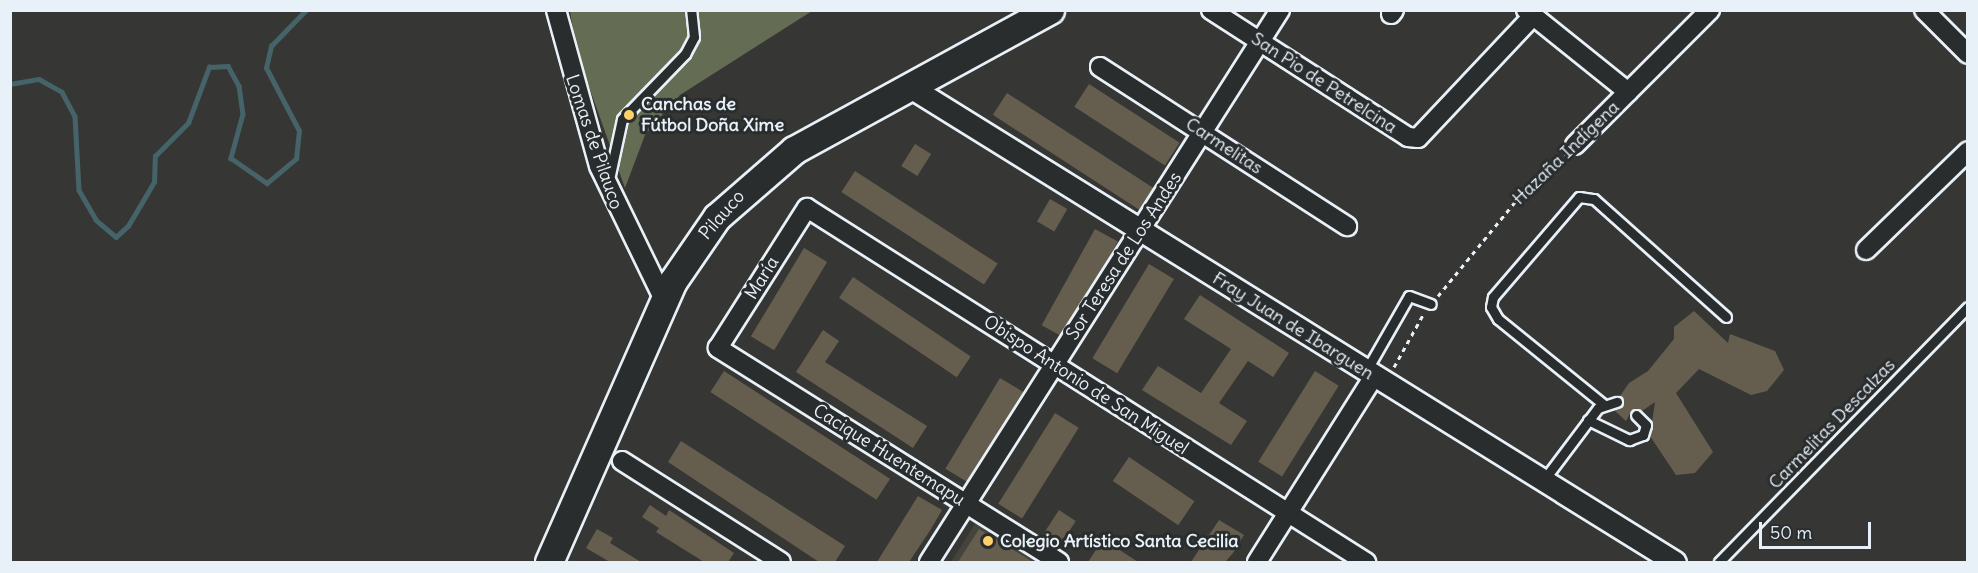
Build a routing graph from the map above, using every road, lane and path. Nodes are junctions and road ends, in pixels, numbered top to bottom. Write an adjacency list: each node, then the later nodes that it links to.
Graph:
1 (691, 10): 17 (lane)
2 (1050, 10): 12 (main road, Pilauco)
3 (1211, 10): 9 (street, San Pio de Petrelcina)
4 (1280, 10): 9 (street, Sor Teresa de Los Andes)
5 (1710, 10): 13 (street, Hazaña Indígena)
6 (1924, 10): 10 (street)
7 (556, 13): 17 (street, Lomas de Pilauco)
8 (1529, 14): 9 (street, San Pio de Petrelcina); 13 (street)
9 (1260, 42): 14 (street, Sor Teresa de Los Andes)
10 (1968, 54)
11 (1100, 67): 14 (street, Carmelitas)
12 (912, 88): 20 (street, Fray Juan de Ibarguen); 22 (main road, Pilauco)
13 (1628, 92): 15 (street, Hazaña Indígena)
14 (1203, 133): 19 (street, Carmelitas); 20 (street, Sor Teresa de Los Andes)
15 (1575, 145): 23 (path, Hazaña Indígena)
16 (1968, 151): 21 (street)
17 (607, 187): 22 (street, Lomas de Pilauco)
18 (807, 208): 26 (street, María); 27 (street, Obispo Antonio de San Miguel)
19 (1347, 226)
20 (1140, 231): 27 (street, Sor Teresa de Los Andes); 28 (street, Fray Juan de Ibarguen)
21 (1866, 249)
22 (664, 300): 37 (main road, Pilauco)
23 (1431, 304): 28 (path, Hazaña Indígena); 28 (lane)
24 (1968, 307): 44 (lane, Carmelitas Descalzas)
25 (1726, 317): 30 (lane)
26 (718, 348): 35 (street, Cacique Huentemapu)
27 (1054, 365): 35 (street, Sor Teresa de Los Andes); 36 (street, Obispo Antonio de San Miguel)
28 (1377, 377): 34 (street, Fray Juan de Ibarguen); 36 (street)
29 (1617, 402): 30 (lane)
30 (1603, 404): 32 (lane)
31 (1636, 415): 32 (lane)
32 (1588, 420): 34 (lane)
33 (622, 461): 38 (street)
34 (1543, 481): 43 (street, Fray Juan de Ibarguen)
35 (966, 503): 39 (street, Sor Teresa de Los Andes); 40 (street, Cacique Huentemapu)
36 (1287, 514): 41 (street); 42 (street, Obispo Antonio de San Miguel)
37 (549, 562)
38 (781, 562)
39 (928, 562)
40 (1059, 562)
41 (1257, 562)
42 (1366, 562)
43 (1675, 562)
44 (1719, 562)

